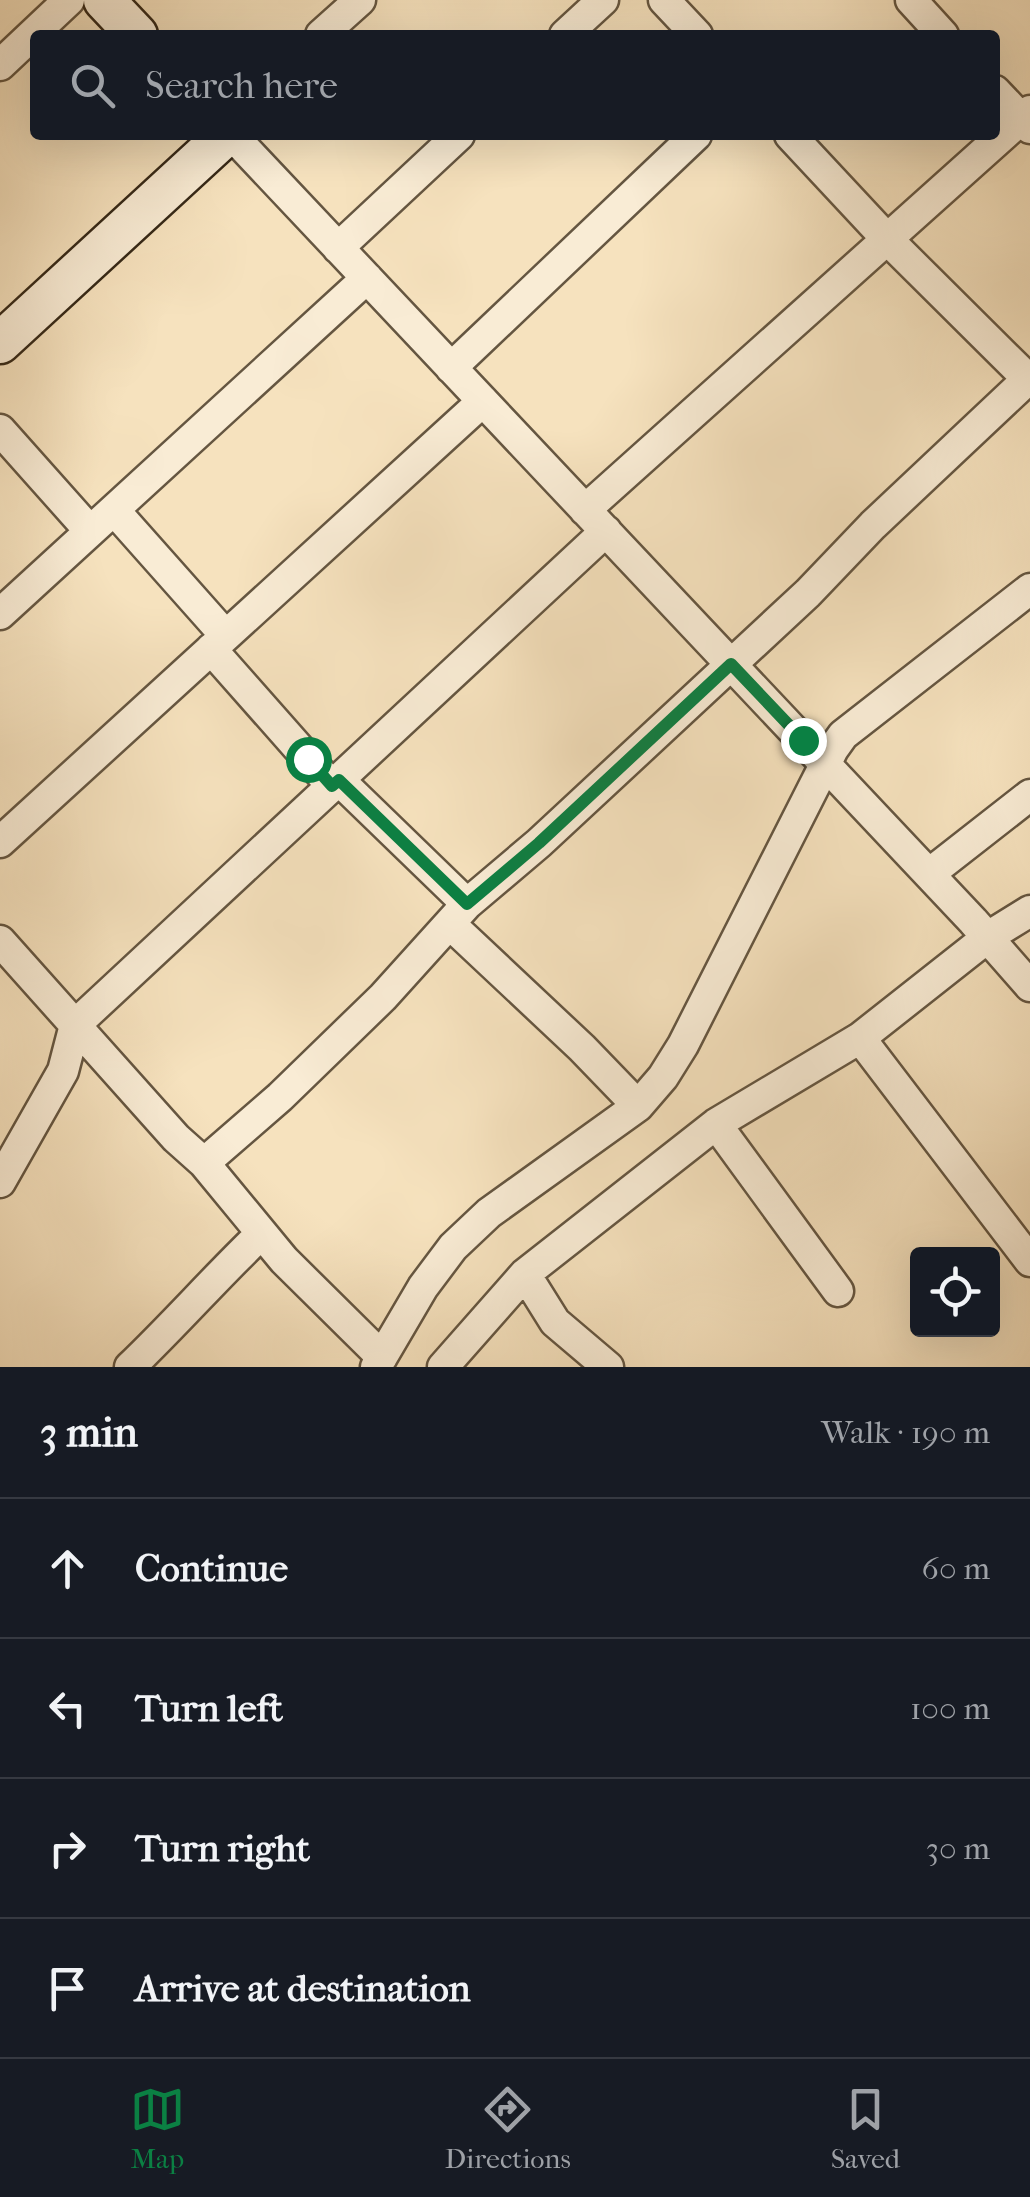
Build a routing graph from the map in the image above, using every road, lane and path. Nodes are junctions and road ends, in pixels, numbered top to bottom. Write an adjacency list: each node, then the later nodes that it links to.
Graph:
1 (69, 0): 7 (street)
2 (104, 0): 8 (street)
3 (360, 0): 9 (street)
4 (603, 0): 10 (street)
5 (664, 0): 11 (street)
6 (910, 0): 12 (street)
7 (37, 30)
8 (132, 30)
9 (327, 30)
10 (571, 30)
11 (691, 30)
12 (938, 30)
13 (30, 37): 14 (street)
14 (0, 65)
15 (1000, 95): 16 (street)
16 (1027, 119): 22 (street)
17 (223, 140): 25 (street)
18 (234, 140): 23 (street)
19 (454, 140): 23 (street)
20 (691, 140): 26 (street)
21 (795, 140): 22 (street)
22 (887, 239): 27 (street); 31 (street)
23 (338, 248): 24 (street)
24 (367, 278): 26 (street); 30 (street)
25 (0, 343)
26 (451, 368): 28 (street)
27 (1029, 380): 36 (street)
28 (482, 400): 31 (street); 35 (street)
29 (0, 430): 32 (street)
30 (114, 510): 32 (street); 35 (street)
31 (595, 520): 36 (street); 38 (street)
32 (90, 531): 34 (street)
33 (1030, 589): 37 (street)
34 (0, 614)
35 (218, 642): 38 (street); 40 (street)
36 (731, 664): 37 (street); 43 (street)
37 (826, 766): 41 (street); 49 (street)
38 (335, 783): 43 (street); 47 (street)
39 (1030, 794): 41 (street)
40 (0, 842)
41 (929, 874): 44 (street)
42 (1030, 911): 44 (street)
43 (458, 914): 49 (street); 51 (street)
44 (988, 937): 46 (street); 48 (street)
45 (0, 940): 47 (street)
46 (1030, 986)
47 (76, 1025): 51 (street); 52 (street)
48 (860, 1038): 50 (street); 54 (street)
49 (638, 1106): 57 (street)
50 (716, 1124): 55 (street); 56 (street)
51 (204, 1163): 53 (street)
52 (0, 1182)
53 (262, 1234): 57 (street); 58 (street)
54 (1030, 1261)
55 (525, 1274): 59 (street); 60 (street)
56 (838, 1291)
57 (379, 1362)
58 (130, 1367)
59 (443, 1367)
60 (608, 1367)

